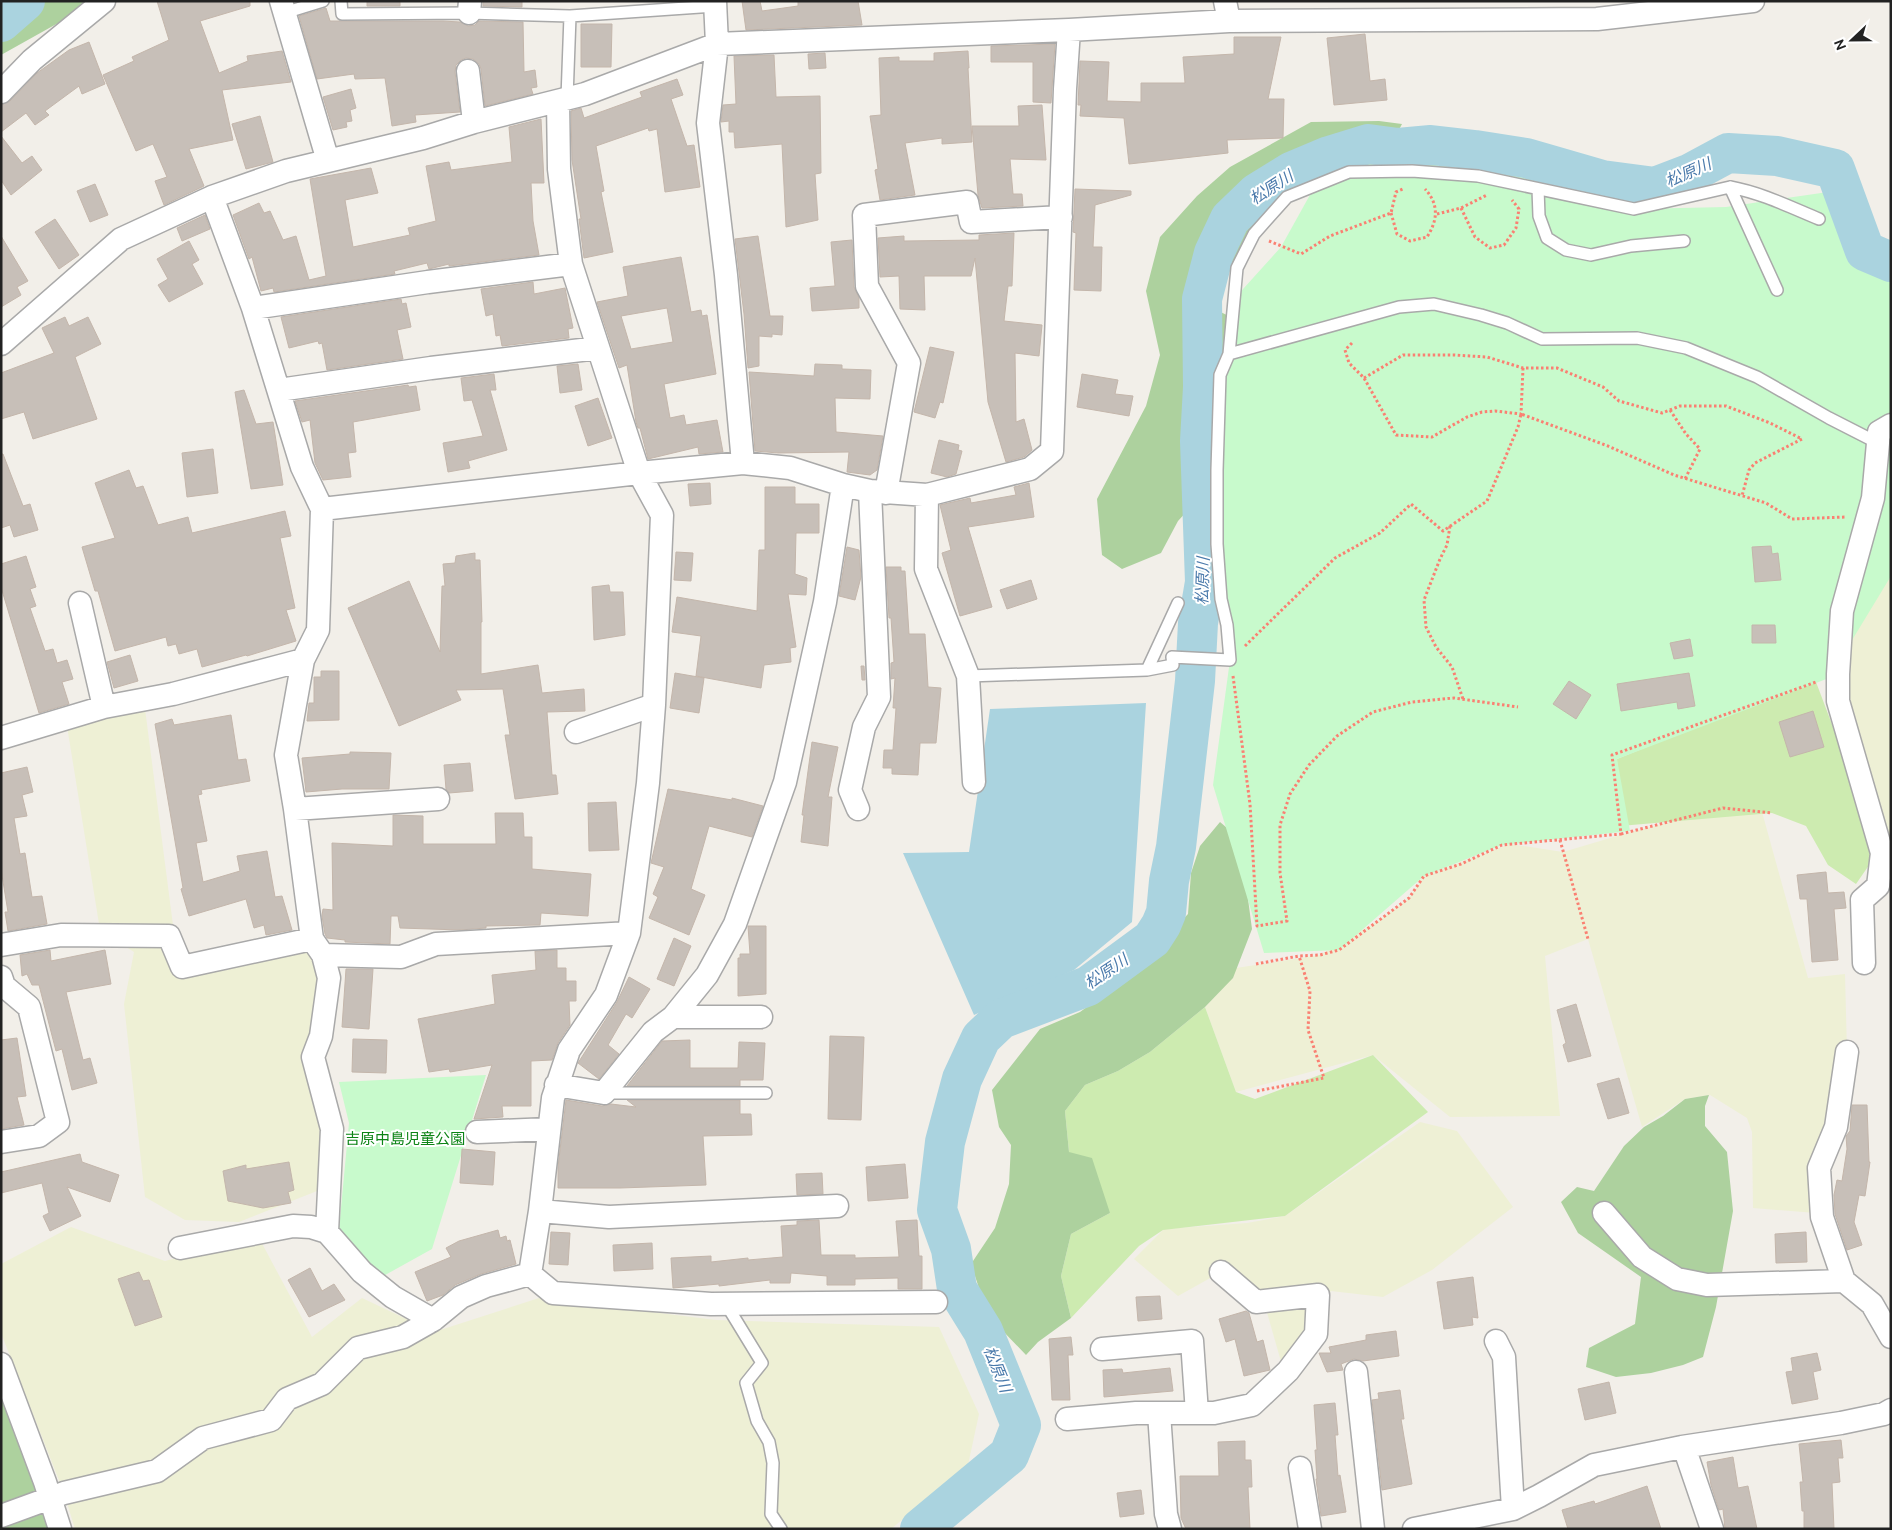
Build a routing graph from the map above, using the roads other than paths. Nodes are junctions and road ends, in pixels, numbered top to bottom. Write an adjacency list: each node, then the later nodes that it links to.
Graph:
1 (104, 1): 13 (street)
2 (323, 1): 6 (lane)
3 (340, 1): 7 (lane)
4 (1753, 1): 8 (street)
5 (715, 4): 9 (lane); 11 (street)
6 (283, 7): 16 (street)
7 (470, 7): 9 (lane)
8 (1227, 11): 10 (street)
9 (570, 16): 14 (lane)
10 (1069, 30): 11 (street); 20 (street)
11 (717, 44): 14 (street); 31 (street)
12 (468, 71): 15 (street)
13 (1, 92)
14 (563, 100): 15 (street); 23 (street)
15 (474, 122): 16 (street)
16 (328, 161): 19 (street)
17 (1730, 187): 18 (lane); 21 (lane); 24 (lane)
18 (1538, 189): 22 (lane); 28 (lane)
19 (212, 196): 25 (street); 26 (street)
20 (1061, 217): 34 (street); 35 (street)
21 (1819, 219)
22 (1684, 240)
23 (571, 264): 25 (street); 27 (street)
24 (1777, 290)
25 (252, 308): 29 (street)
26 (1, 344)
27 (598, 348): 29 (street); 32 (street)
28 (1229, 354): 30 (lane); 40 (lane)
29 (279, 390): 36 (street)
30 (1884, 434): 53 (street)
31 (743, 463): 32 (street); 33 (street)
32 (639, 473): 36 (street); 42 (street)
33 (843, 485): 34 (street); 56 (street)
34 (878, 492): 35 (street); 49 (street)
35 (927, 495): 41 (street)
36 (322, 509): 39 (street)
37 (80, 603): 43 (street)
38 (1178, 603): 40 (lane)
39 (303, 660): 43 (street); 48 (street)
40 (1147, 670): 41 (lane)
41 (968, 676): 46 (street)
42 (654, 705): 44 (street); 50 (street)
43 (104, 707): 45 (street)
44 (576, 732)
45 (1, 738)
46 (974, 782)
47 (438, 798): 48 (street)
48 (295, 809): 52 (street)
49 (858, 809)
50 (629, 933): 52 (street); 58 (street)
51 (1, 945): 52 (street)
52 (317, 947): 67 (street)
53 (1864, 963)
54 (1, 977): 63 (street)
55 (761, 1016): 56 (street)
56 (673, 1017): 59 (street)
57 (1847, 1052): 71 (street)
58 (556, 1084): 59 (street); 61 (street)
59 (604, 1093): 60 (lane)
60 (766, 1093)
61 (549, 1130): 62 (street); 65 (street)
62 (477, 1132)
63 (1, 1142)
64 (837, 1206): 65 (street)
65 (540, 1211): 70 (street)
66 (1604, 1213): 71 (street)
67 (327, 1232): 68 (street); 74 (street)
68 (180, 1248)
69 (1221, 1272): 82 (street)
70 (530, 1274): 73 (street); 74 (street)
71 (1844, 1281): 75 (street)
72 (936, 1302): 73 (street)
73 (726, 1304): 90 (lane)
74 (433, 1320): 86 (street)
75 (1891, 1337)
76 (1496, 1341): 87 (street)
77 (1102, 1349): 82 (street)
78 (1, 1364): 86 (street)
79 (1356, 1372): 93 (street)
80 (1891, 1410): 84 (street)
81 (1159, 1413): 82 (street); 83 (street); 91 (street)
82 (1197, 1413)
83 (1067, 1419)
84 (1684, 1447): 87 (street); 95 (street)
85 (1300, 1468): 92 (street)
86 (51, 1498): 88 (street); 89 (street)
87 (1513, 1509): 94 (street)
88 (1, 1516)
89 (60, 1529)
90 (781, 1529)
91 (1170, 1529)
92 (1310, 1529)
93 (1373, 1529)
94 (1414, 1529)
95 (1712, 1529)

